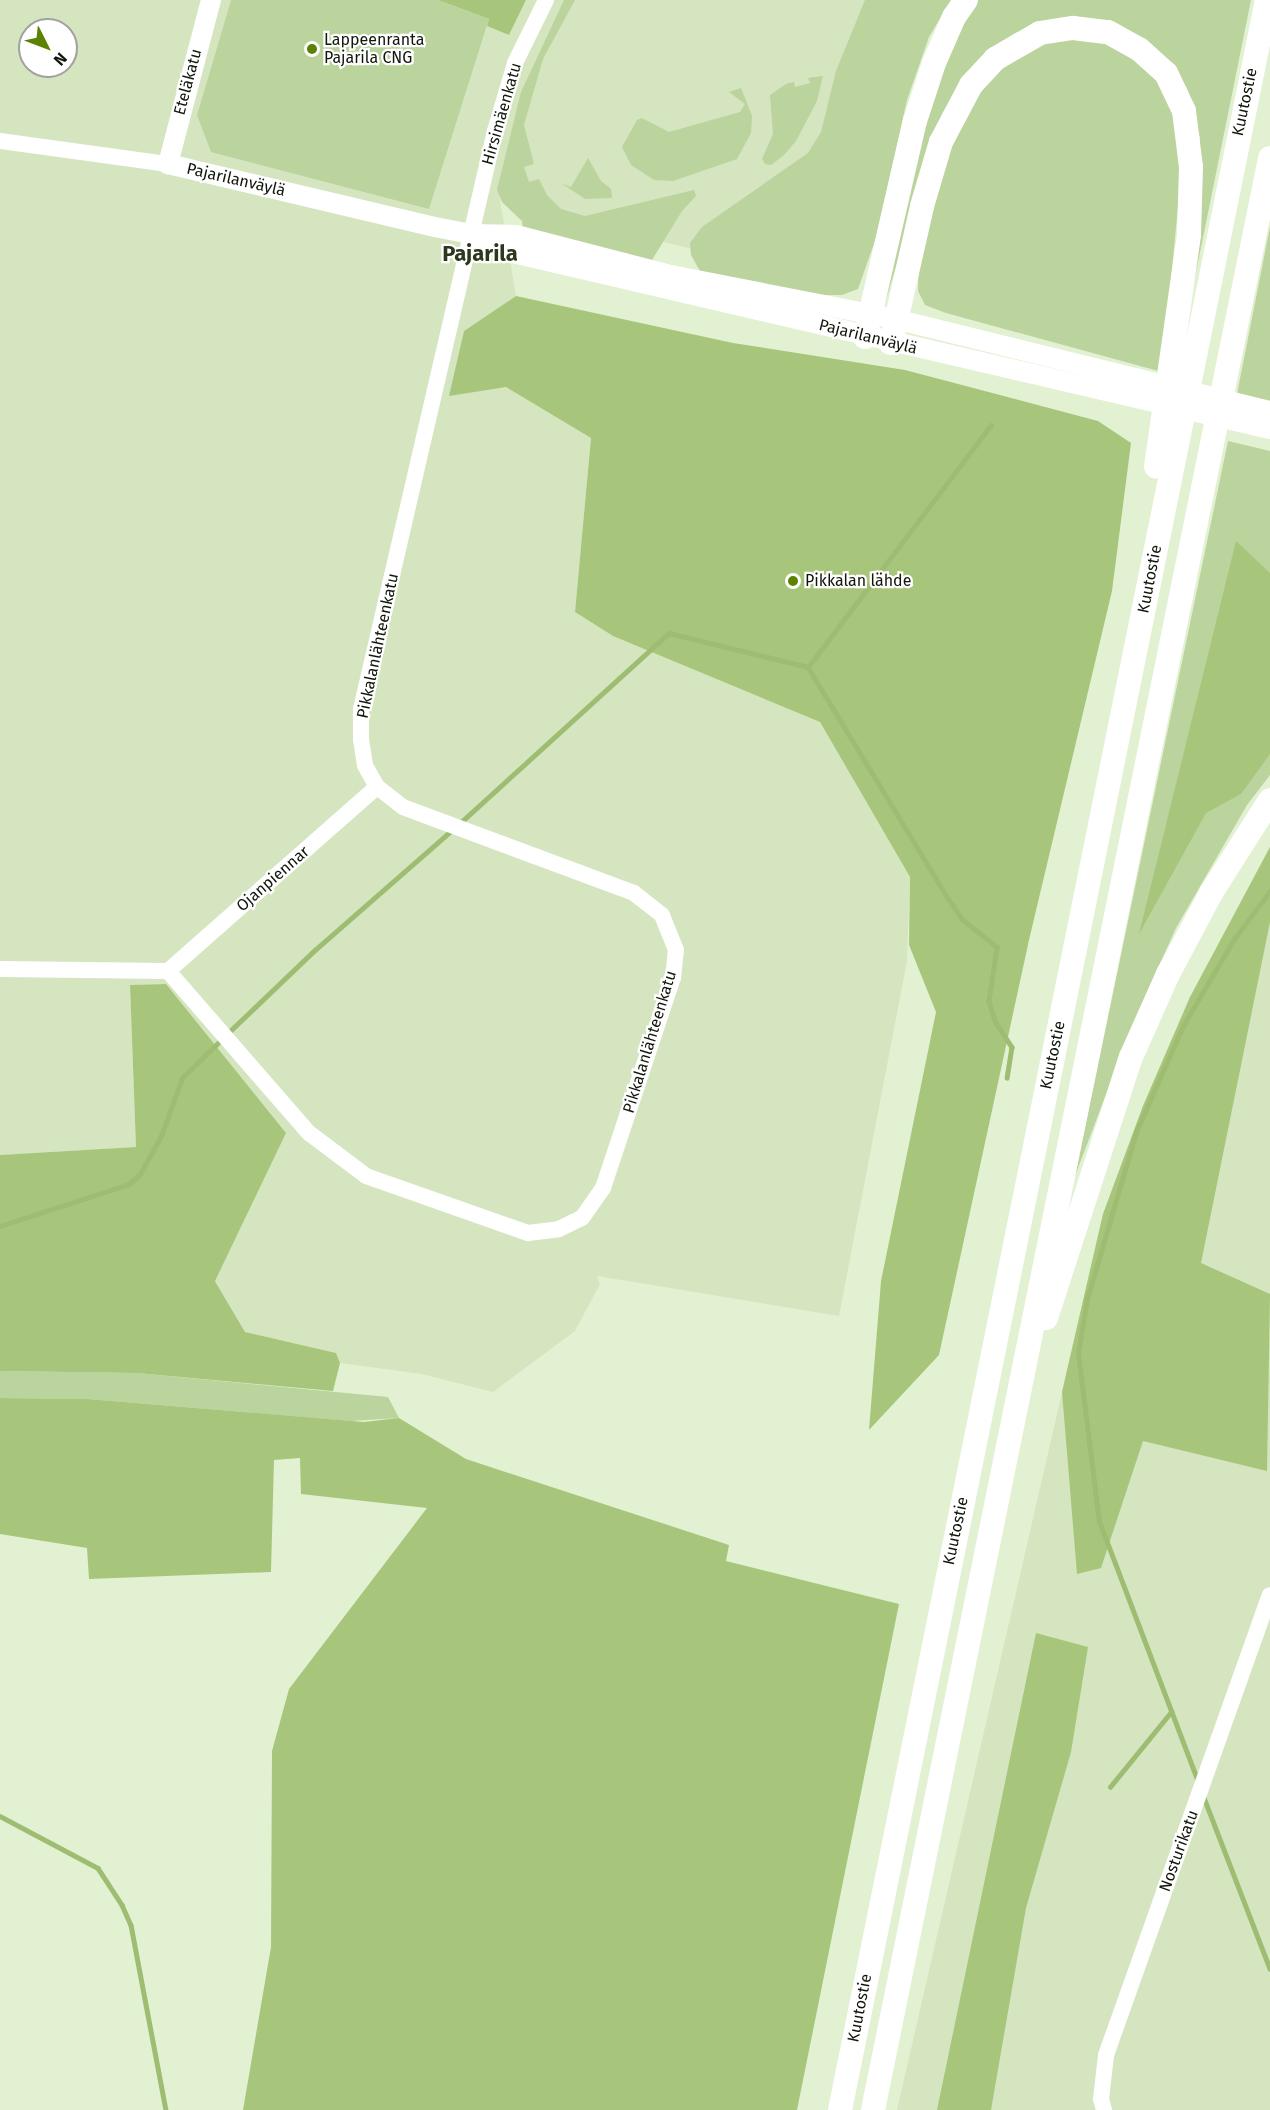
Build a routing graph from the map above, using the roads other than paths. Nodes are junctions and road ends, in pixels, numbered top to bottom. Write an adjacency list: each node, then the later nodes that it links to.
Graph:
1 (211, 0): 7 (main road, Eteläkatu)
2 (546, 0): 8 (street, Hirsimäenkatu)
3 (966, 0): 10 (highway)
4 (1267, 0): 18 (highway, Kuutostie)
5 (0, 141): 7 (street, Pajarilanväylä)
6 (1270, 158): 20 (highway, Kuutostie)
7 (168, 164): 8 (main road, Pajarilanväylä)
8 (470, 234): 10 (main road, Pajarilanväylä); 14 (street, Pikkalanlähteenkatu)
9 (895, 319): 10 (main road, Pajarilanväylä); 11 (highway); 12 (main road, Pajarilanväylä); 18 (highway)
10 (868, 326): 11 (main road, Pajarilanväylä)
11 (891, 343): 12 (main road, Pajarilanväylä)
12 (1131, 388): 13 (main road, Pajarilanväylä)
13 (1270, 423)
14 (377, 787): 17 (street, Ojanpiennar); 17 (street, Pikkalanlähteenkatu)
15 (1270, 800): 20 (highway)
16 (0, 969): 17 (street)
17 (168, 971)
18 (1056, 1041): 21 (highway, Kuutostie)
19 (1269, 1601): 23 (street, Nosturikatu)
20 (959, 1685): 22 (highway, Kuutostie)
21 (840, 2110)
22 (873, 2110)
23 (1104, 2110)

